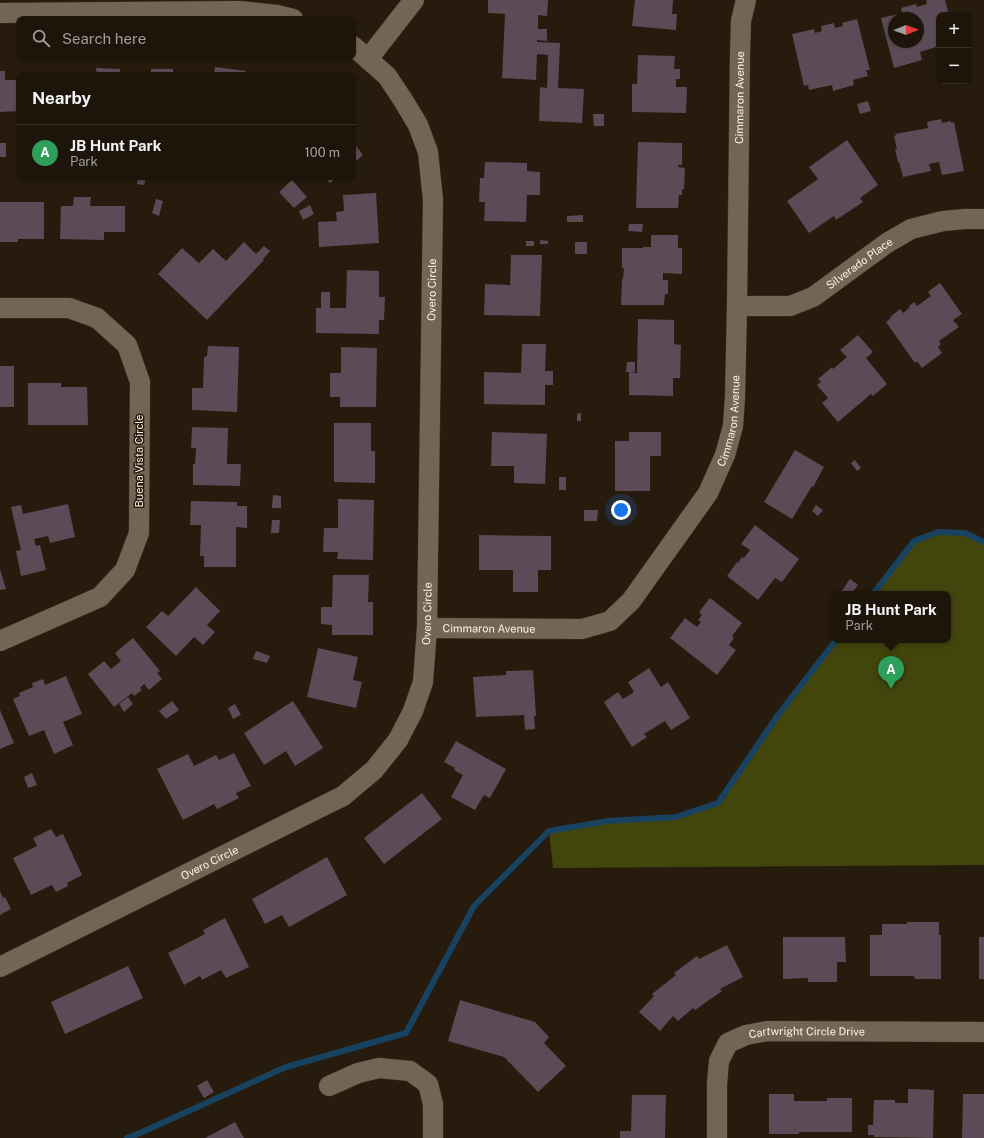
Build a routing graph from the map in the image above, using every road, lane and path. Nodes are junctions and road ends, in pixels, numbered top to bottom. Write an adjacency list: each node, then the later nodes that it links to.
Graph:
1 (414, 0): 5 (street)
2 (746, 0): 7 (street, Cimmaron Avenue)
3 (0, 13): 4 (street)
4 (281, 16)
5 (360, 52): 9 (street, Overo Circle)
6 (984, 219): 7 (street, Silverado Place)
7 (737, 306): 9 (street, Cimmaron Avenue)
8 (0, 308): 10 (street, Buena Vista Circle)
9 (427, 628): 11 (street, Overo Circle)
10 (0, 641)
11 (0, 968)
12 (984, 1032): 15 (street, Cartwright Circle Drive)
13 (329, 1086): 14 (street)
14 (433, 1138)
15 (717, 1138)

